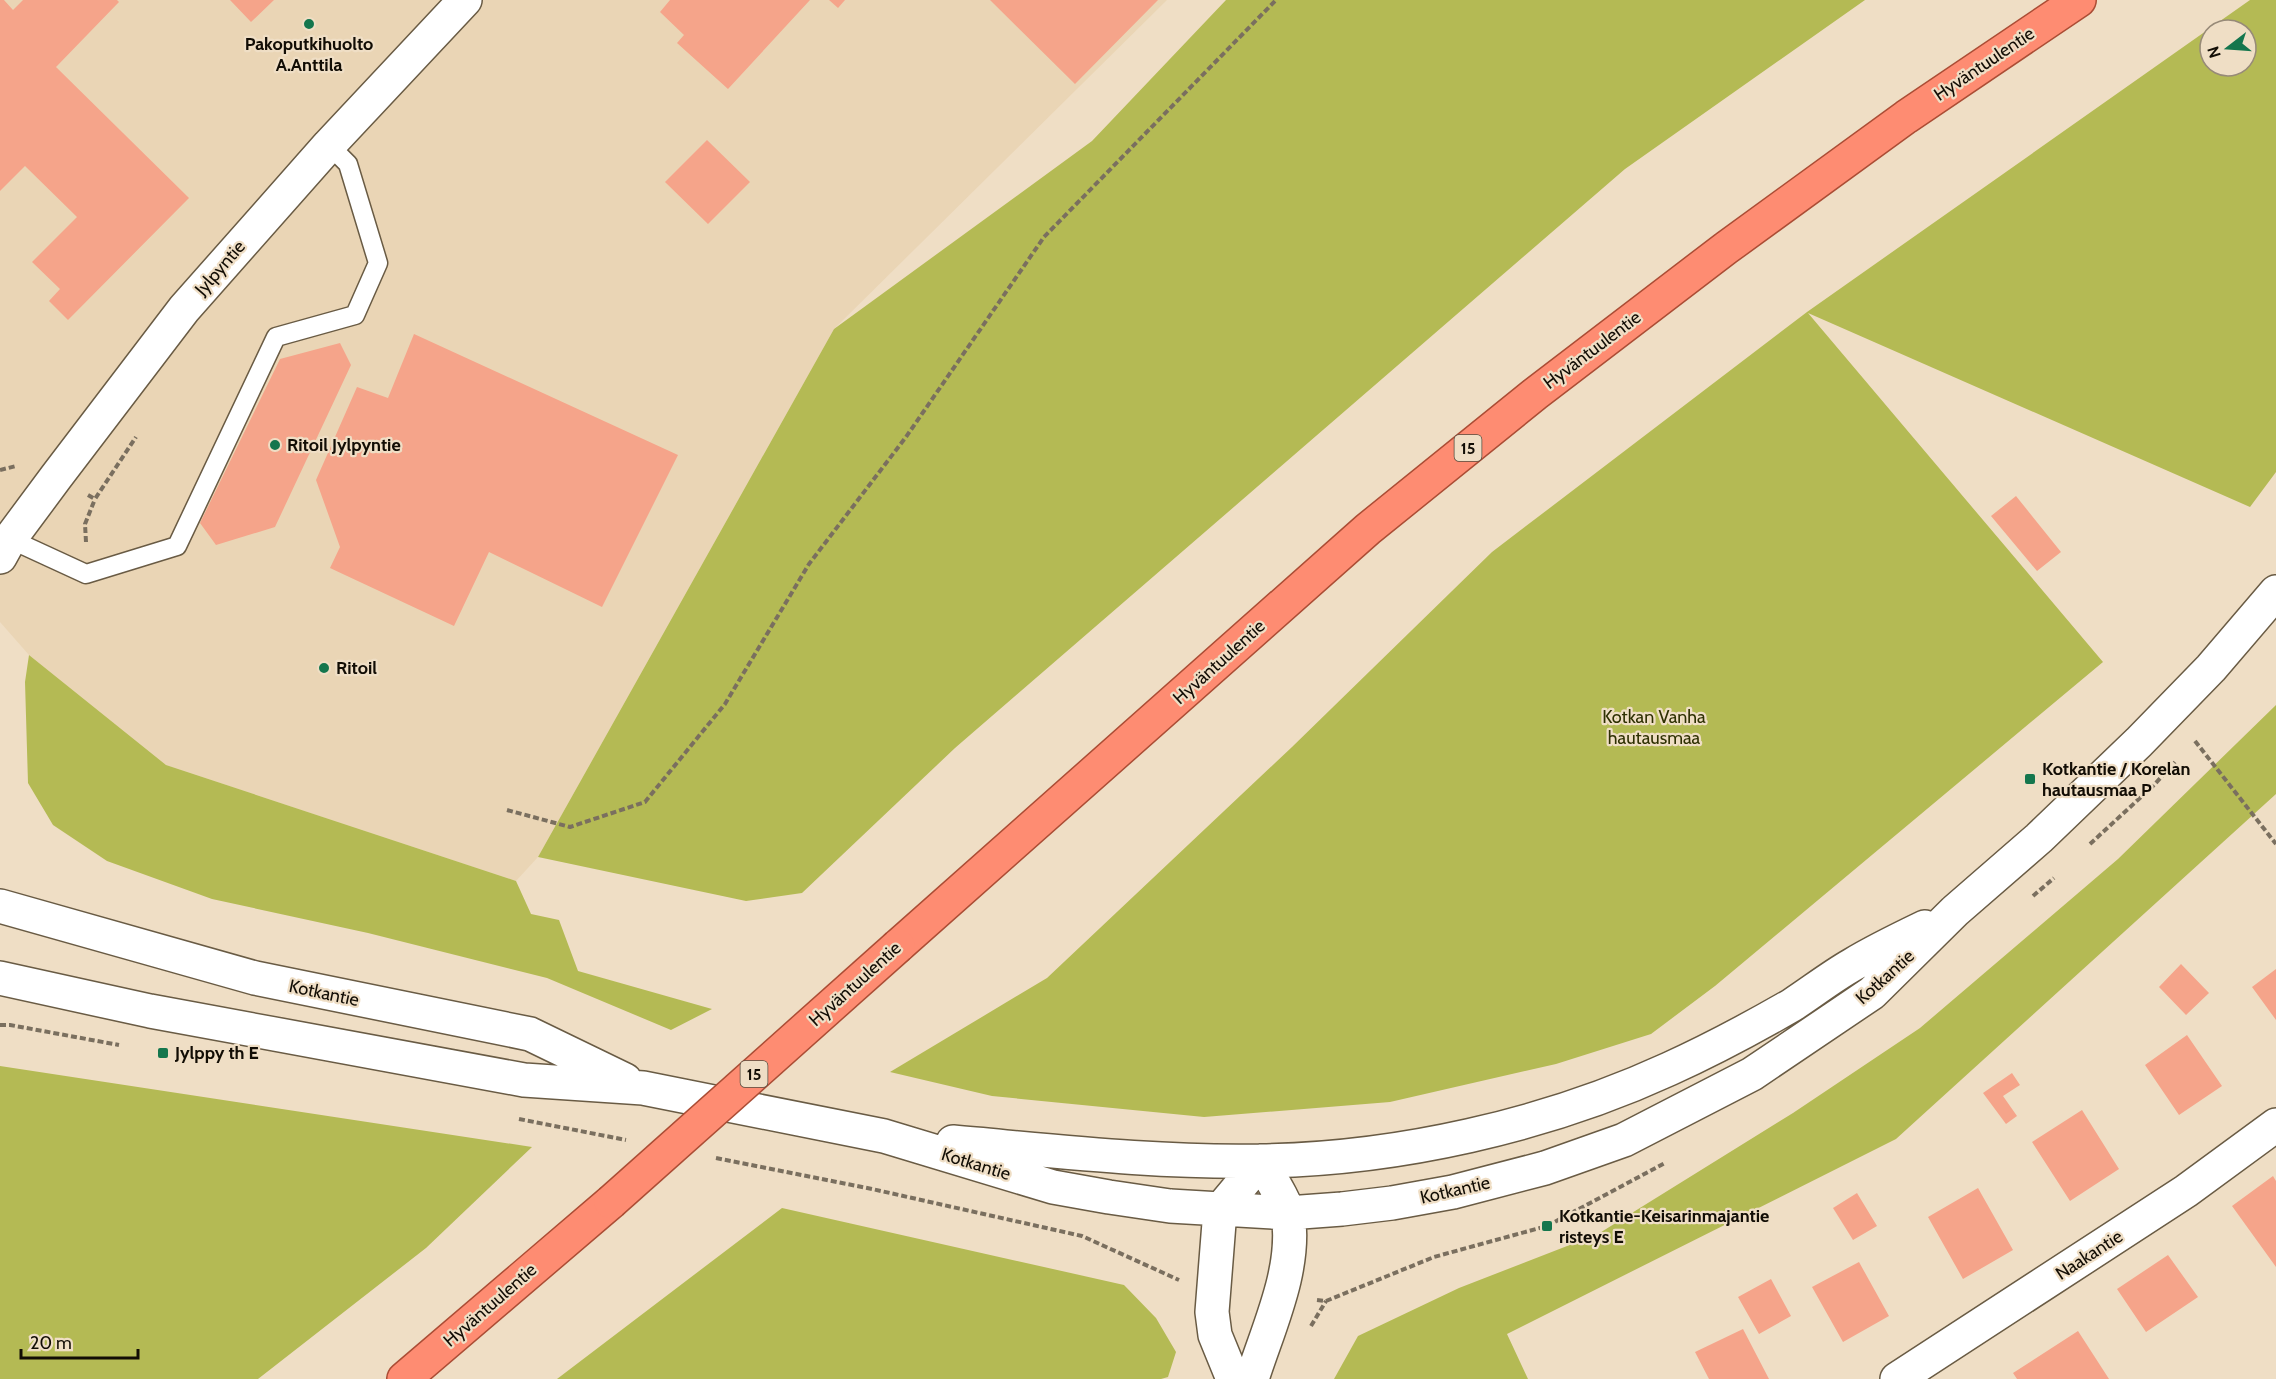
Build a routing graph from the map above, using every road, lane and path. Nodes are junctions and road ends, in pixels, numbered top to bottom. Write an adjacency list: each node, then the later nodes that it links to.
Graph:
1 (465, 0): 4 (street, Jylpyntie)
2 (1276, 0): 11 (path)
3 (2079, 0): 33 (highway, Hyväntuulentie / 15, bridge)
4 (328, 145): 6 (street, Jylpyntie); 7 (lane)
5 (95, 499): 7 (path)
6 (3, 543): 7 (lane)
7 (86, 574)
8 (2276, 592): 17 (street, Kotkantie)
9 (2188, 748): 12 (path)
10 (2181, 756): 13 (path)
11 (507, 810)
12 (2276, 844)
13 (2085, 849)
14 (2060, 872): 15 (path)
15 (2025, 902)
16 (0, 906): 21 (street, Kotkantie)
17 (1955, 911): 27 (street, Kotkantie); 30 (street, Kotkantie)
18 (0, 978): 21 (street, Kotkantie)
19 (0, 1025): 20 (path)
20 (127, 1046)
21 (643, 1088): 24 (street, Kotkantie)
22 (515, 1118): 25 (path)
23 (2276, 1125): 36 (street, Naakantie)
24 (884, 1136): 27 (street, Kotkantie); 29 (street, Kotkantie)
25 (630, 1141)
26 (711, 1157): 31 (path)
27 (1261, 1161): 29 (street); 30 (street)
28 (1667, 1162): 32 (path)
29 (1220, 1210): 30 (street, Kotkantie); 31 (street)
30 (1288, 1213): 32 (street)
31 (1214, 1285): 34 (street)
32 (1279, 1295): 35 (street)
33 (404, 1379)
34 (1233, 1379)
35 (1252, 1379)
36 (1897, 1379)

